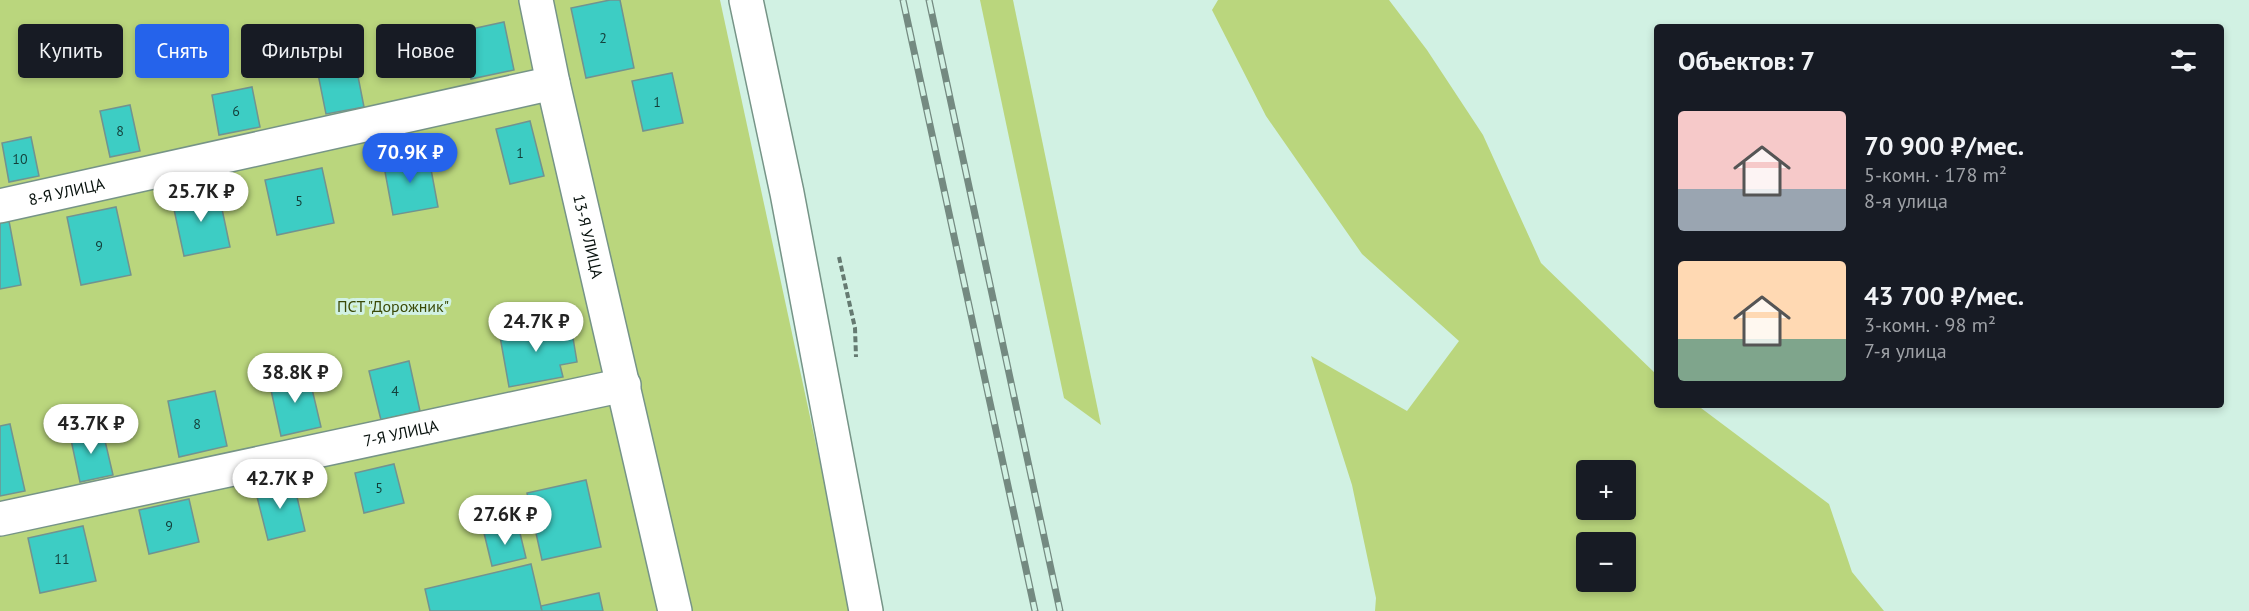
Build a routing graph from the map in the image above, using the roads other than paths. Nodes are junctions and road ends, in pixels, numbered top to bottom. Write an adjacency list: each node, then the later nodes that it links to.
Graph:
1 (536, 0): 3 (street, 13-Я УЛИЦА)
2 (746, 0): 8 (street)
3 (553, 83): 4 (street, 8-Я УЛИЦА); 5 (street, 13-Я УЛИЦА)
4 (0, 206)
5 (624, 385): 6 (street, 7-Я УЛИЦА); 7 (street, 13-Я УЛИЦА)
6 (0, 519)
7 (675, 611)
8 (866, 611)

